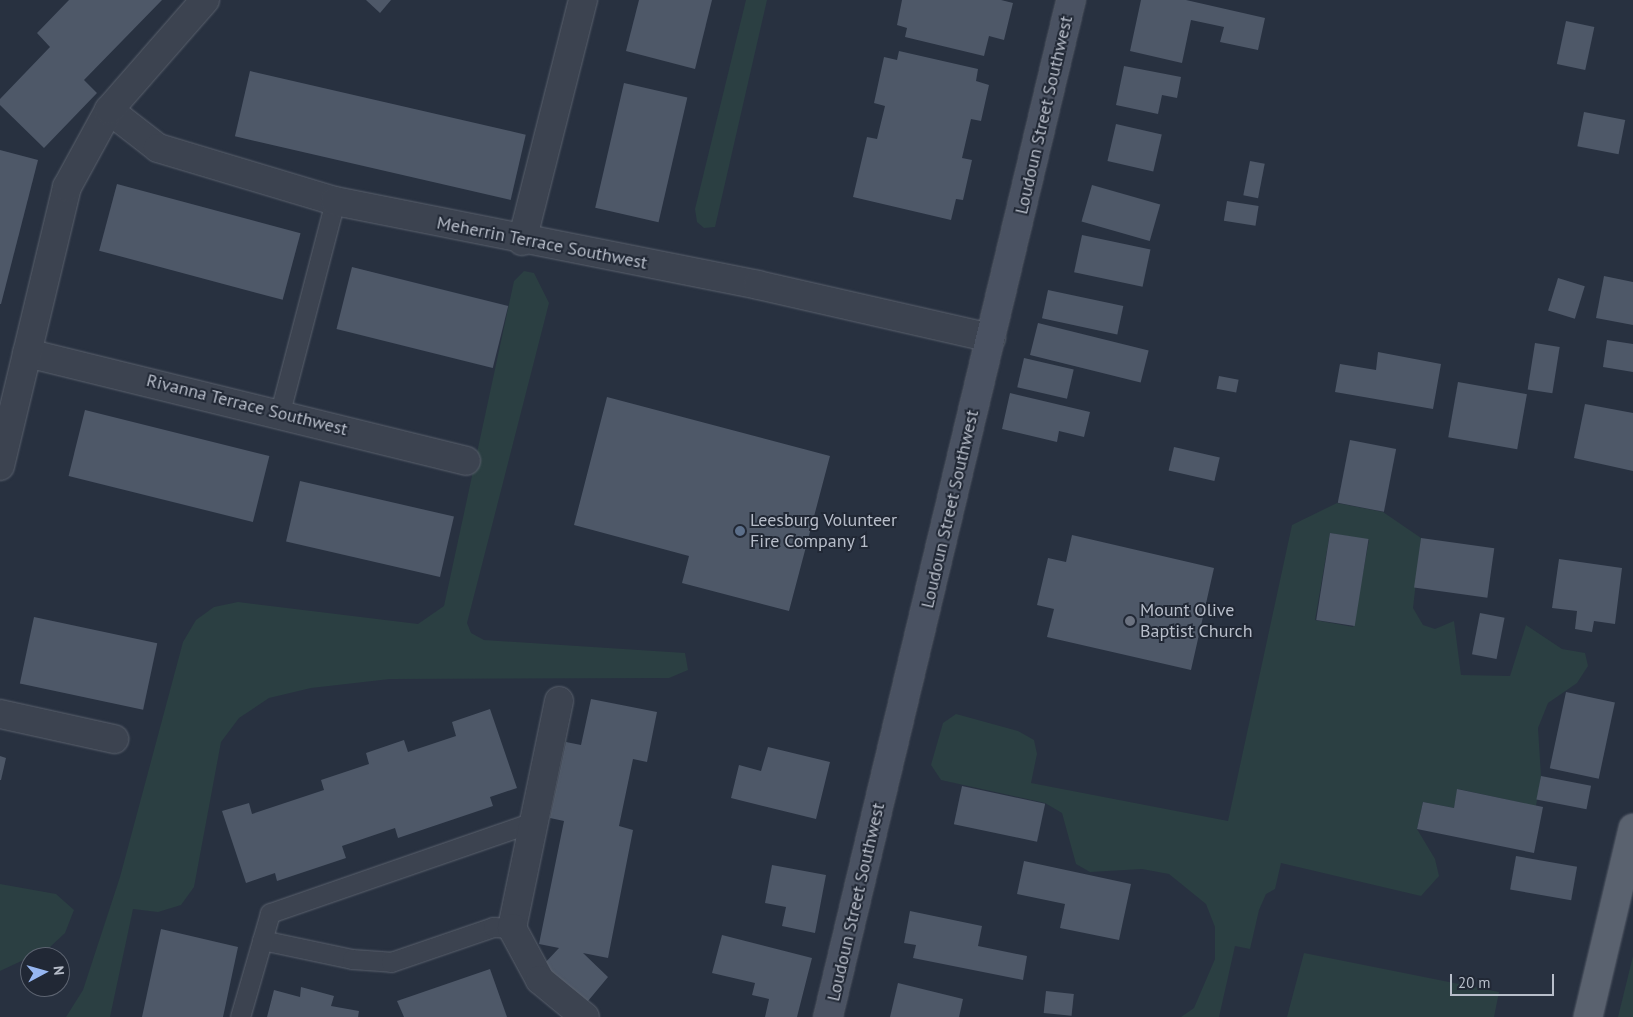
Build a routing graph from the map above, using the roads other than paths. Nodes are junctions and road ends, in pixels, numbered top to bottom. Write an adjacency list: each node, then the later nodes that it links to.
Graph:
1 (205, 0): 4 (street)
2 (583, 0): 6 (street)
3 (1071, 0): 7 (main road, Loudoun Street Southwest)
4 (109, 110): 5 (street, Meherrin Terrace Southwest); 8 (street)
5 (335, 201): 6 (street, Meherrin Terrace Southwest); 9 (lane)
6 (522, 241): 7 (street, Meherrin Terrace Southwest)
7 (991, 338): 21 (main road, Loudoun Street Southwest)
8 (27, 353): 9 (street, Rivanna Terrace Southwest); 11 (street)
9 (280, 412): 10 (street, Rivanna Terrace Southwest)
10 (466, 462)
11 (0, 466)
12 (559, 701): 15 (street)
13 (0, 714): 14 (street)
14 (114, 739)
15 (533, 822): 17 (street); 18 (lane)
16 (1633, 828): 22 (main road)
17 (512, 928): 18 (lane); 20 (street)
18 (262, 940): 19 (lane)
19 (240, 1017)
20 (585, 1017)
21 (828, 1017)
22 (1588, 1017)

